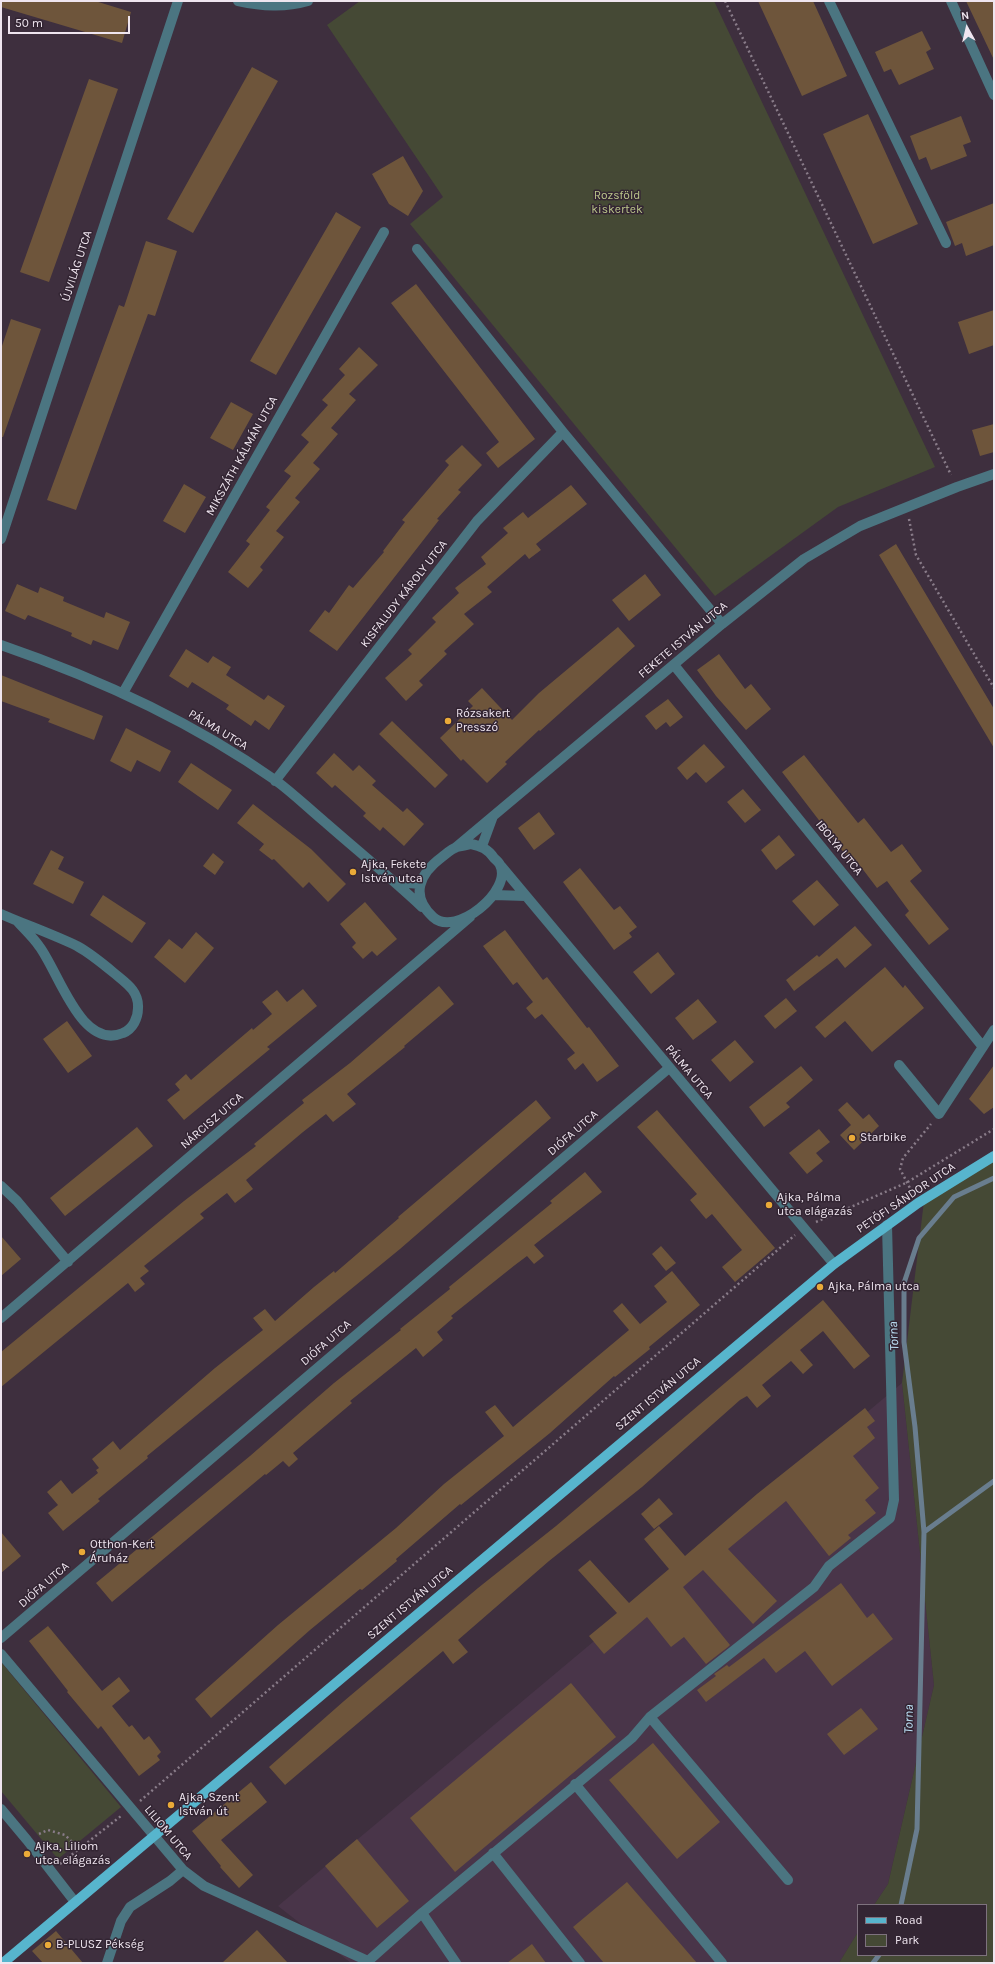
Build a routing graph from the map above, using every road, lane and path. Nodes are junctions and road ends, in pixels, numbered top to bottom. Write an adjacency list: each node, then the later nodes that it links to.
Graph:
1 (178, 1): 15 (street, ÚJVILÁG UTCA)
2 (238, 1): 3 (street)
3 (308, 1)
4 (725, 1): 13 (path)
5 (829, 1): 9 (street)
6 (951, 1): 7 (street)
7 (994, 95)
8 (384, 232): 20 (street, MIKSZÁTH KÁLMÁN UTCA)
9 (946, 243)
10 (417, 249): 11 (street)
11 (563, 432): 16 (street); 21 (street, KISFALUDY KÁROLY UTCA)
12 (994, 474): 13 (street, FEKETE ISTVÁN UTCA)
13 (957, 487): 14 (street, FEKETE ISTVÁN UTCA)
14 (906, 507): 16 (street, FEKETE ISTVÁN UTCA); 19 (path)
15 (1, 539)
16 (722, 624): 18 (street, FEKETE ISTVÁN UTCA)
17 (1, 645): 20 (street, PÁLMA UTCA)
18 (674, 665): 22 (street, FEKETE ISTVÁN UTCA); 37 (street, IBOLYA UTCA)
19 (994, 688)
20 (123, 693): 21 (street, PÁLMA UTCA)
21 (276, 781): 26 (street, PÁLMA UTCA)
22 (493, 816): 23 (street); 24 (street, FEKETE ISTVÁN UTCA)
23 (482, 846): 24 (street); 25 (street, PÁLMA UTCA)
24 (455, 848): 27 (street)
25 (500, 866): 28 (street); 29 (street, PÁLMA UTCA)
26 (396, 882): 27 (street); 30 (street, PÁLMA UTCA)
27 (420, 884): 30 (street)
28 (494, 895): 29 (street); 32 (street)
29 (526, 896): 39 (street, PÁLMA UTCA)
30 (422, 907): 34 (street, PÁLMA UTCA)
31 (1, 914): 33 (street)
32 (470, 917): 34 (street); 35 (street, NÁRCISZ UTCA)
33 (17, 921): 33 (street)
34 (443, 922): 35 (street)
35 (439, 943): 48 (street, NÁRCISZ UTCA)
36 (994, 1030): 37 (street)
37 (983, 1047): 40 (street)
38 (899, 1065): 40 (street)
39 (669, 1068): 47 (street, PÁLMA UTCA); 51 (street, DIÓFA UTCA)
40 (938, 1114): 43 (path)
41 (994, 1129): 43 (path)
42 (994, 1156): 45 (main road, PETŐFI SÁNDOR UTCA)
43 (906, 1183): 45 (path); 47 (path)
44 (1, 1186): 48 (street)
45 (918, 1203): 46 (main road, PETŐFI SÁNDOR UTCA)
46 (887, 1225): 49 (main road, PETŐFI SÁNDOR UTCA); 53 (street)
47 (804, 1228): 49 (street, PÁLMA UTCA); 56 (path)
48 (68, 1262): 50 (street, NÁRCISZ UTCA)
49 (834, 1264): 57 (main road, SZENT ISTVÁN UTCA)
50 (1, 1318)
51 (1, 1638)
52 (1, 1654): 56 (street, LILIOM UTCA)
53 (650, 1717): 54 (street); 63 (street)
54 (575, 1784): 60 (street); 71 (street)
55 (1, 1809): 58 (street)
56 (131, 1809): 57 (street, LILIOM UTCA); 59 (path)
57 (153, 1836): 61 (street, LILIOM UTCA); 64 (main road, SZENT ISTVÁN UTCA)
58 (27, 1840): 59 (path); 62 (street)
59 (79, 1849): 62 (path)
60 (493, 1853): 65 (street); 70 (street)
61 (183, 1870): 66 (street, LILIOM UTCA); 68 (street)
62 (51, 1872): 64 (street)
63 (788, 1880)
64 (75, 1902): 67 (main road, SZENT ISTVÁN UTCA)
65 (422, 1913): 66 (street); 69 (street)
66 (367, 1962)
67 (3, 1963)
68 (107, 1963)
69 (456, 1963)
70 (580, 1963)
71 (722, 1963)

